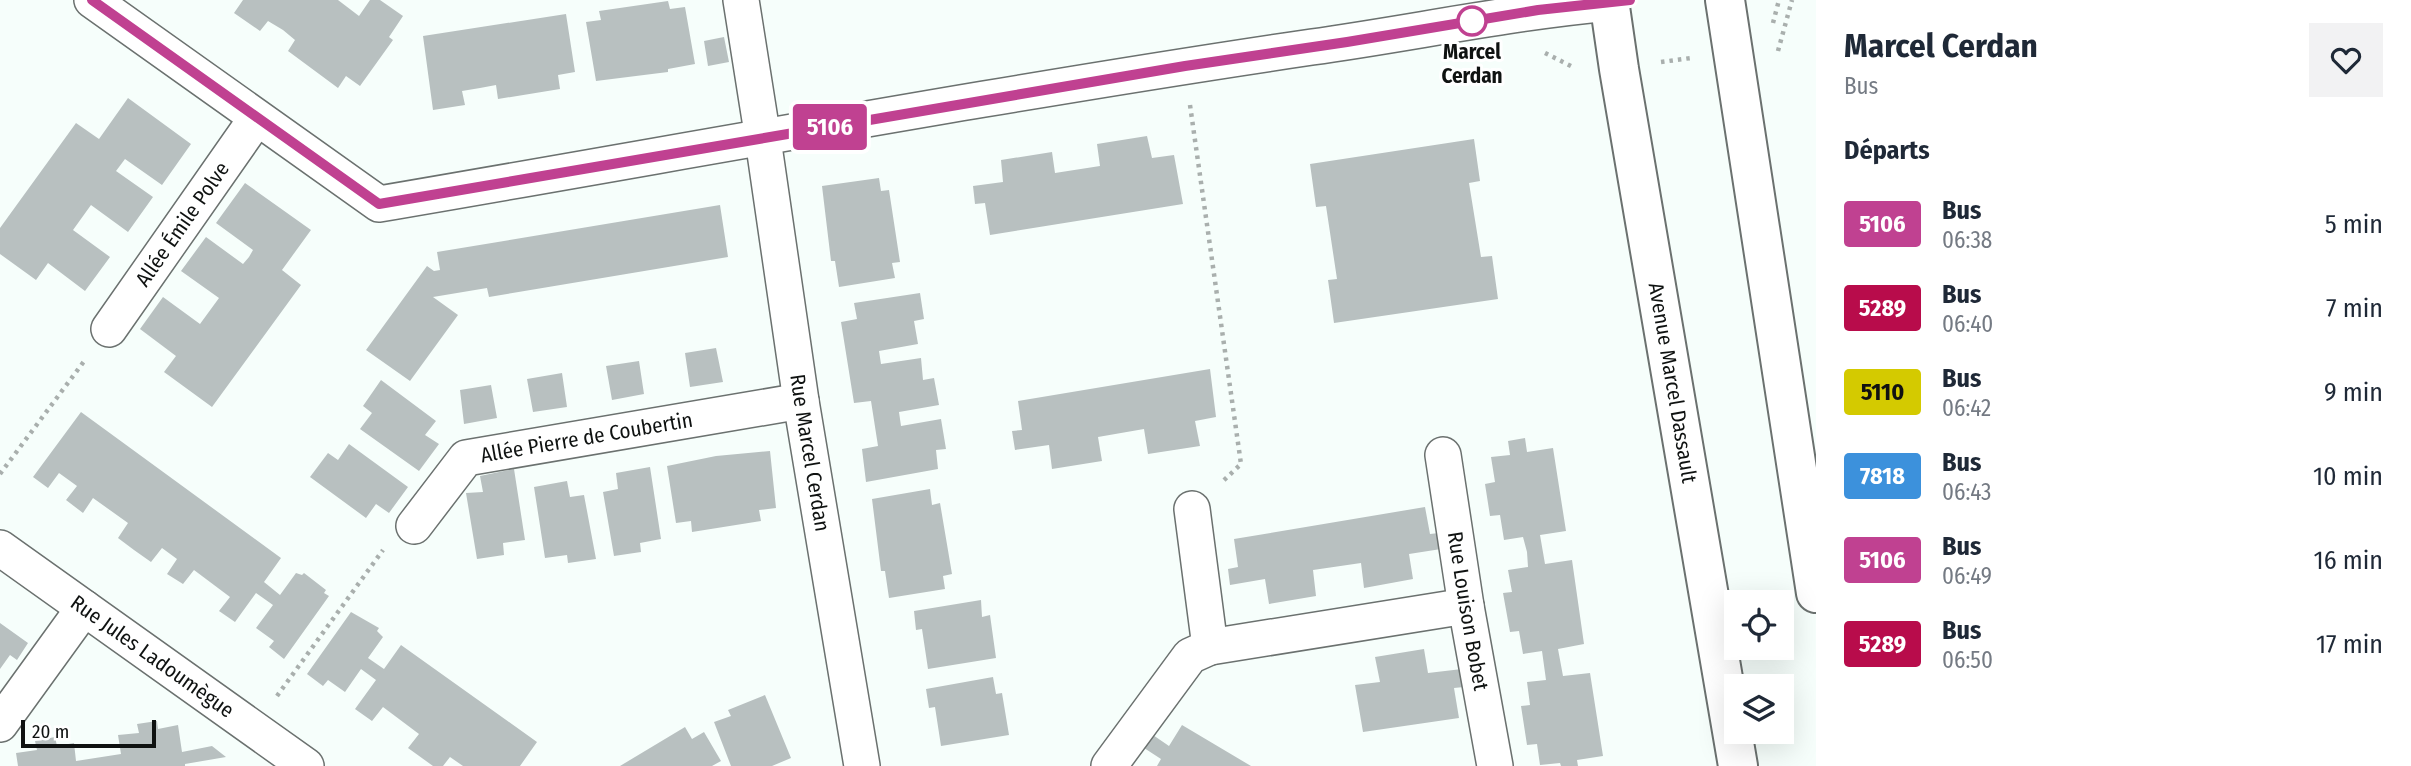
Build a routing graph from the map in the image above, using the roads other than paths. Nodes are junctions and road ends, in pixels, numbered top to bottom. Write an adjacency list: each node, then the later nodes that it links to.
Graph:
1 (92, 0): 5 (street)
2 (741, 0): 6 (street, Rue Marcel Cerdan)
3 (1725, 0): 13 (main road)
4 (1609, 2): 6 (street); 22 (main road, Avenue Marcel Dassault)
5 (256, 119): 6 (street); 7 (street, Allée Émile Polve)
6 (763, 139): 8 (street, Rue Marcel Cerdan)
7 (109, 329)
8 (801, 401): 11 (street, Allée Pierre de Coubertin); 19 (street, Rue Marcel Cerdan)
9 (1443, 455): 14 (street, Rue Louison Bobet)
10 (1192, 509): 16 (street)
11 (414, 526)
12 (0, 548): 15 (street, Rue Jules Ladoumègue)
13 (1816, 593)
14 (1466, 606): 16 (street); 21 (street, Rue Louison Bobet)
15 (84, 608): 17 (street); 18 (street, Rue Jules Ladoumègue)
16 (1210, 647): 20 (street)
17 (0, 724)
18 (306, 766)
19 (862, 766)
20 (1109, 766)
21 (1494, 766)
22 (1738, 766)

